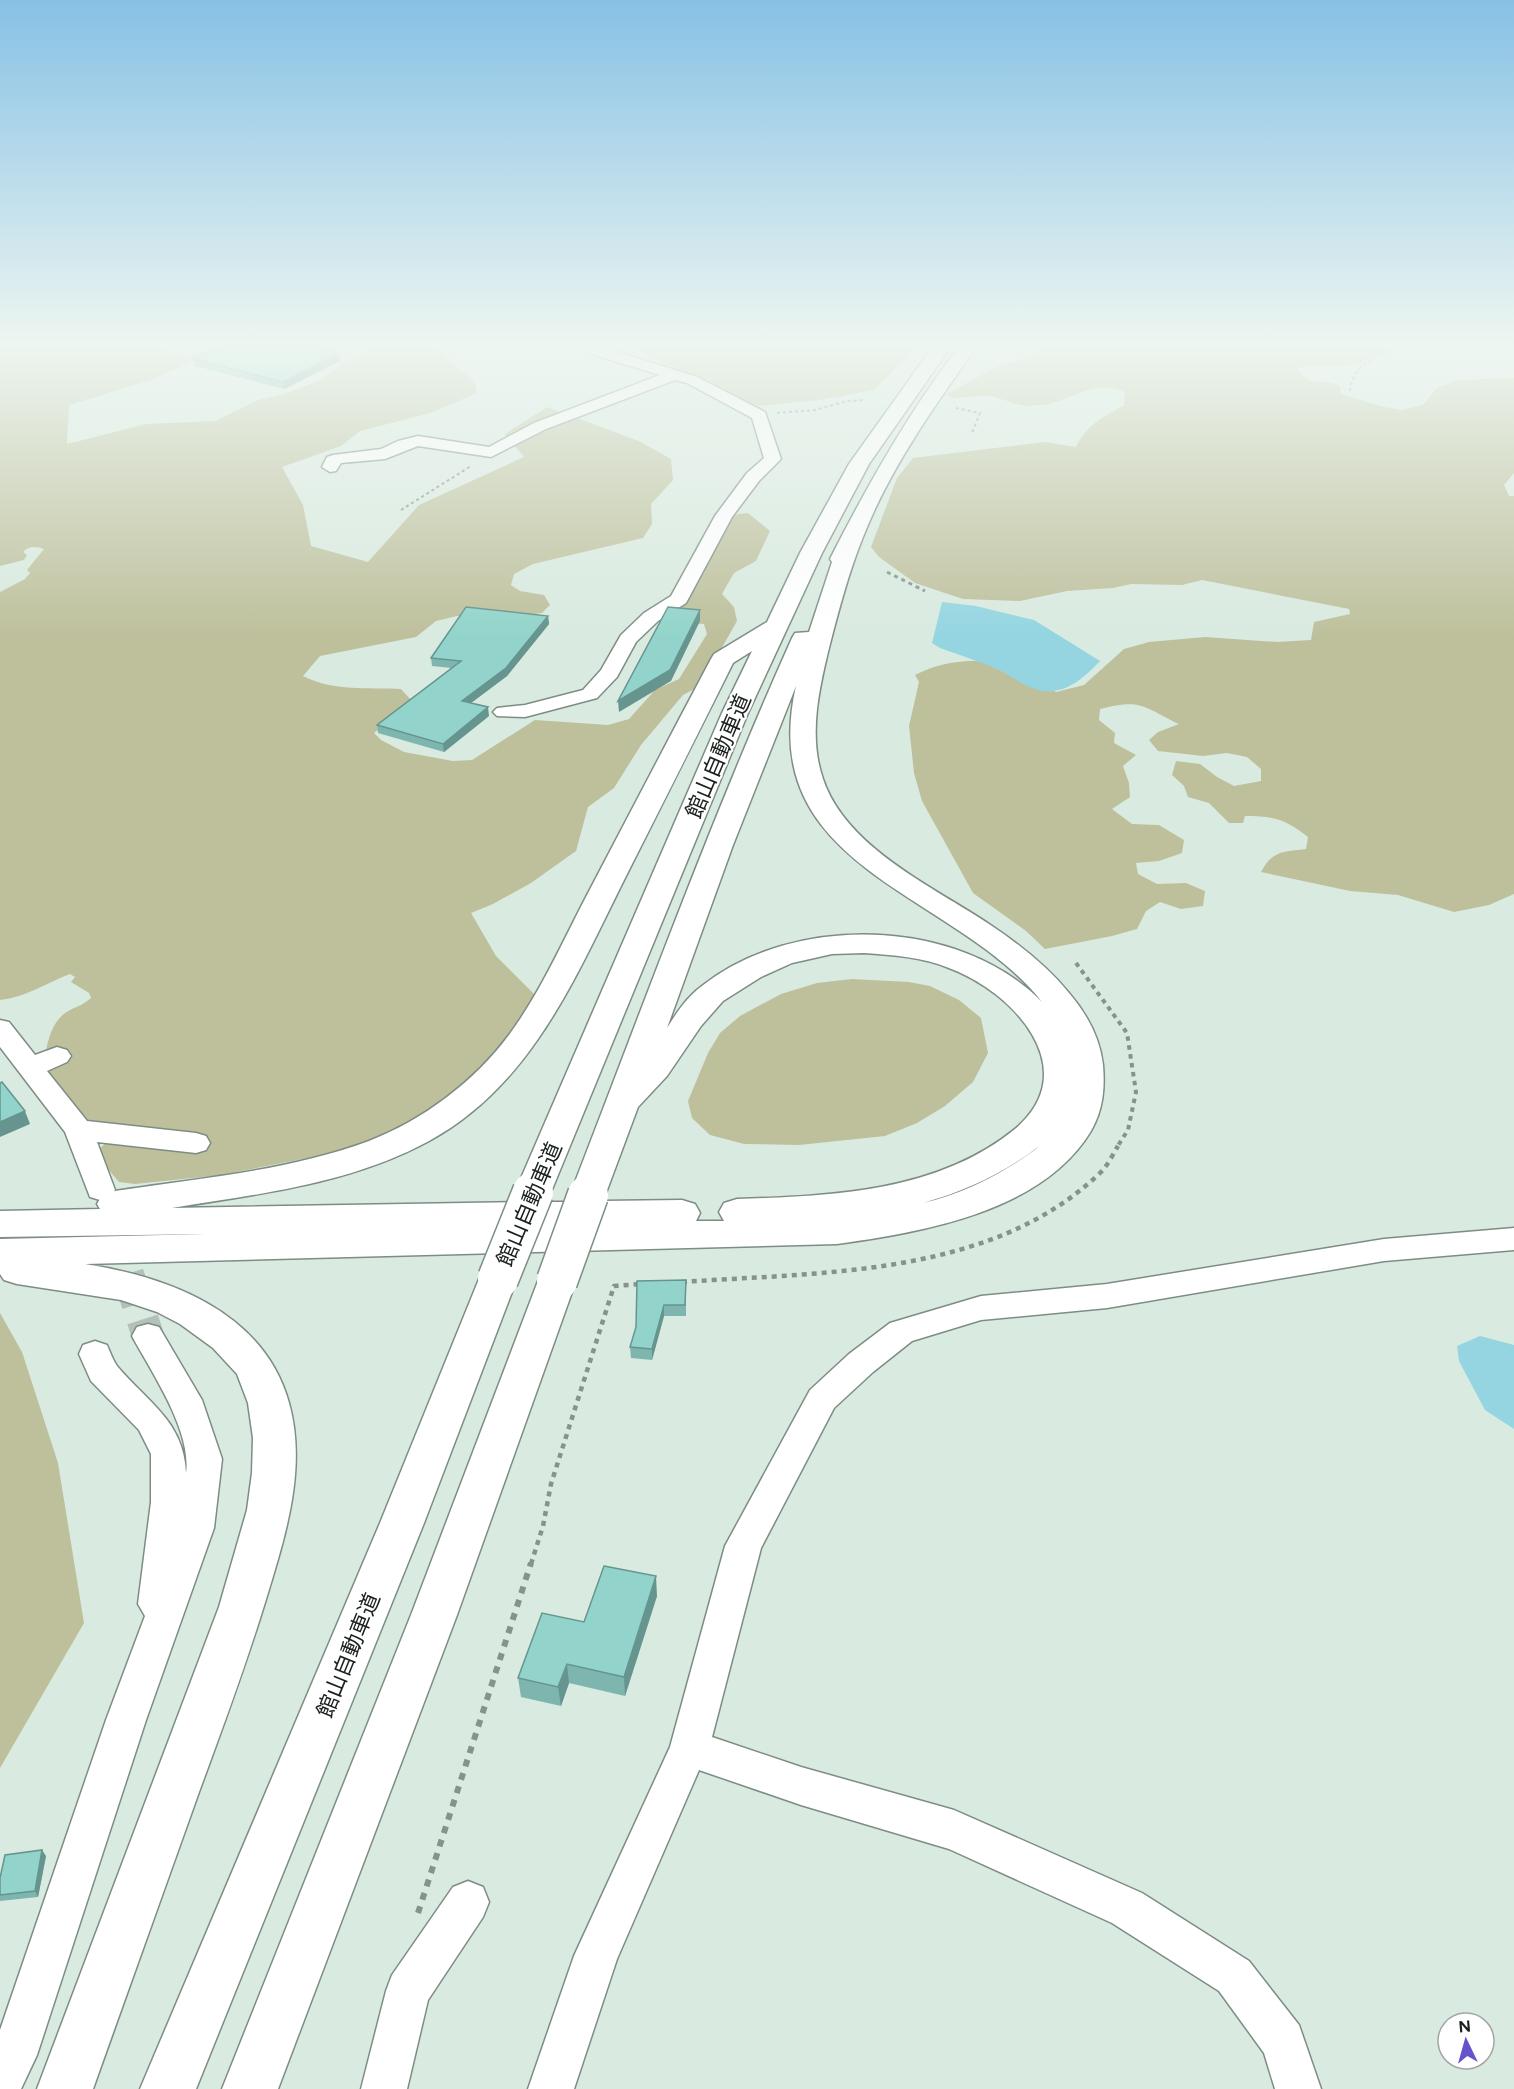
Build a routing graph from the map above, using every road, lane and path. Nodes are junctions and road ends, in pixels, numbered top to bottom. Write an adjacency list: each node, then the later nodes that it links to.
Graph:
1 (411, 442): 8 (street)
2 (428, 442): 7 (street)
3 (509, 442): 7 (street)
4 (768, 442): 14 (street)
5 (874, 442): 13 (highway, 館山自動車道)
6 (904, 442): 10 (highway, 館山自動車道)
7 (491, 452): 9 (path)
8 (330, 467)
9 (401, 510)
10 (851, 539): 19 (highway, 館山自動車道); 26 (highway)
11 (887, 572): 12 (path)
12 (925, 591)
13 (776, 626): 23 (highway); 38 (highway, 館山自動車道, bridge)
14 (504, 712)
15 (1076, 963): 28 (path)
16 (3, 1039): 18 (street)
17 (57, 1056): 18 (street)
18 (32, 1068): 20 (street)
19 (623, 1102): 24 (highway); 39 (highway, 館山自動車道, bridge)
20 (78, 1130): 21 (street); 22 (street)
21 (196, 1143)
22 (100, 1190)
23 (0, 1219)
24 (0, 1224)
25 (1514, 1239): 33 (street)
26 (0, 1253)
27 (0, 1268): 37 (highway)
28 (671, 1283)
29 (648, 1284): 35 (path)
30 (148, 1336): 32 (street)
31 (95, 1354): 32 (street)
32 (151, 1652): 36 (street)
33 (689, 1748): 41 (street); 42 (street)
34 (468, 1902): 40 (street)
35 (417, 1917)
36 (5, 2062)
37 (65, 2089)
38 (168, 2089)
39 (250, 2089)
40 (384, 2089)
41 (551, 2089)
42 (1298, 2089)

